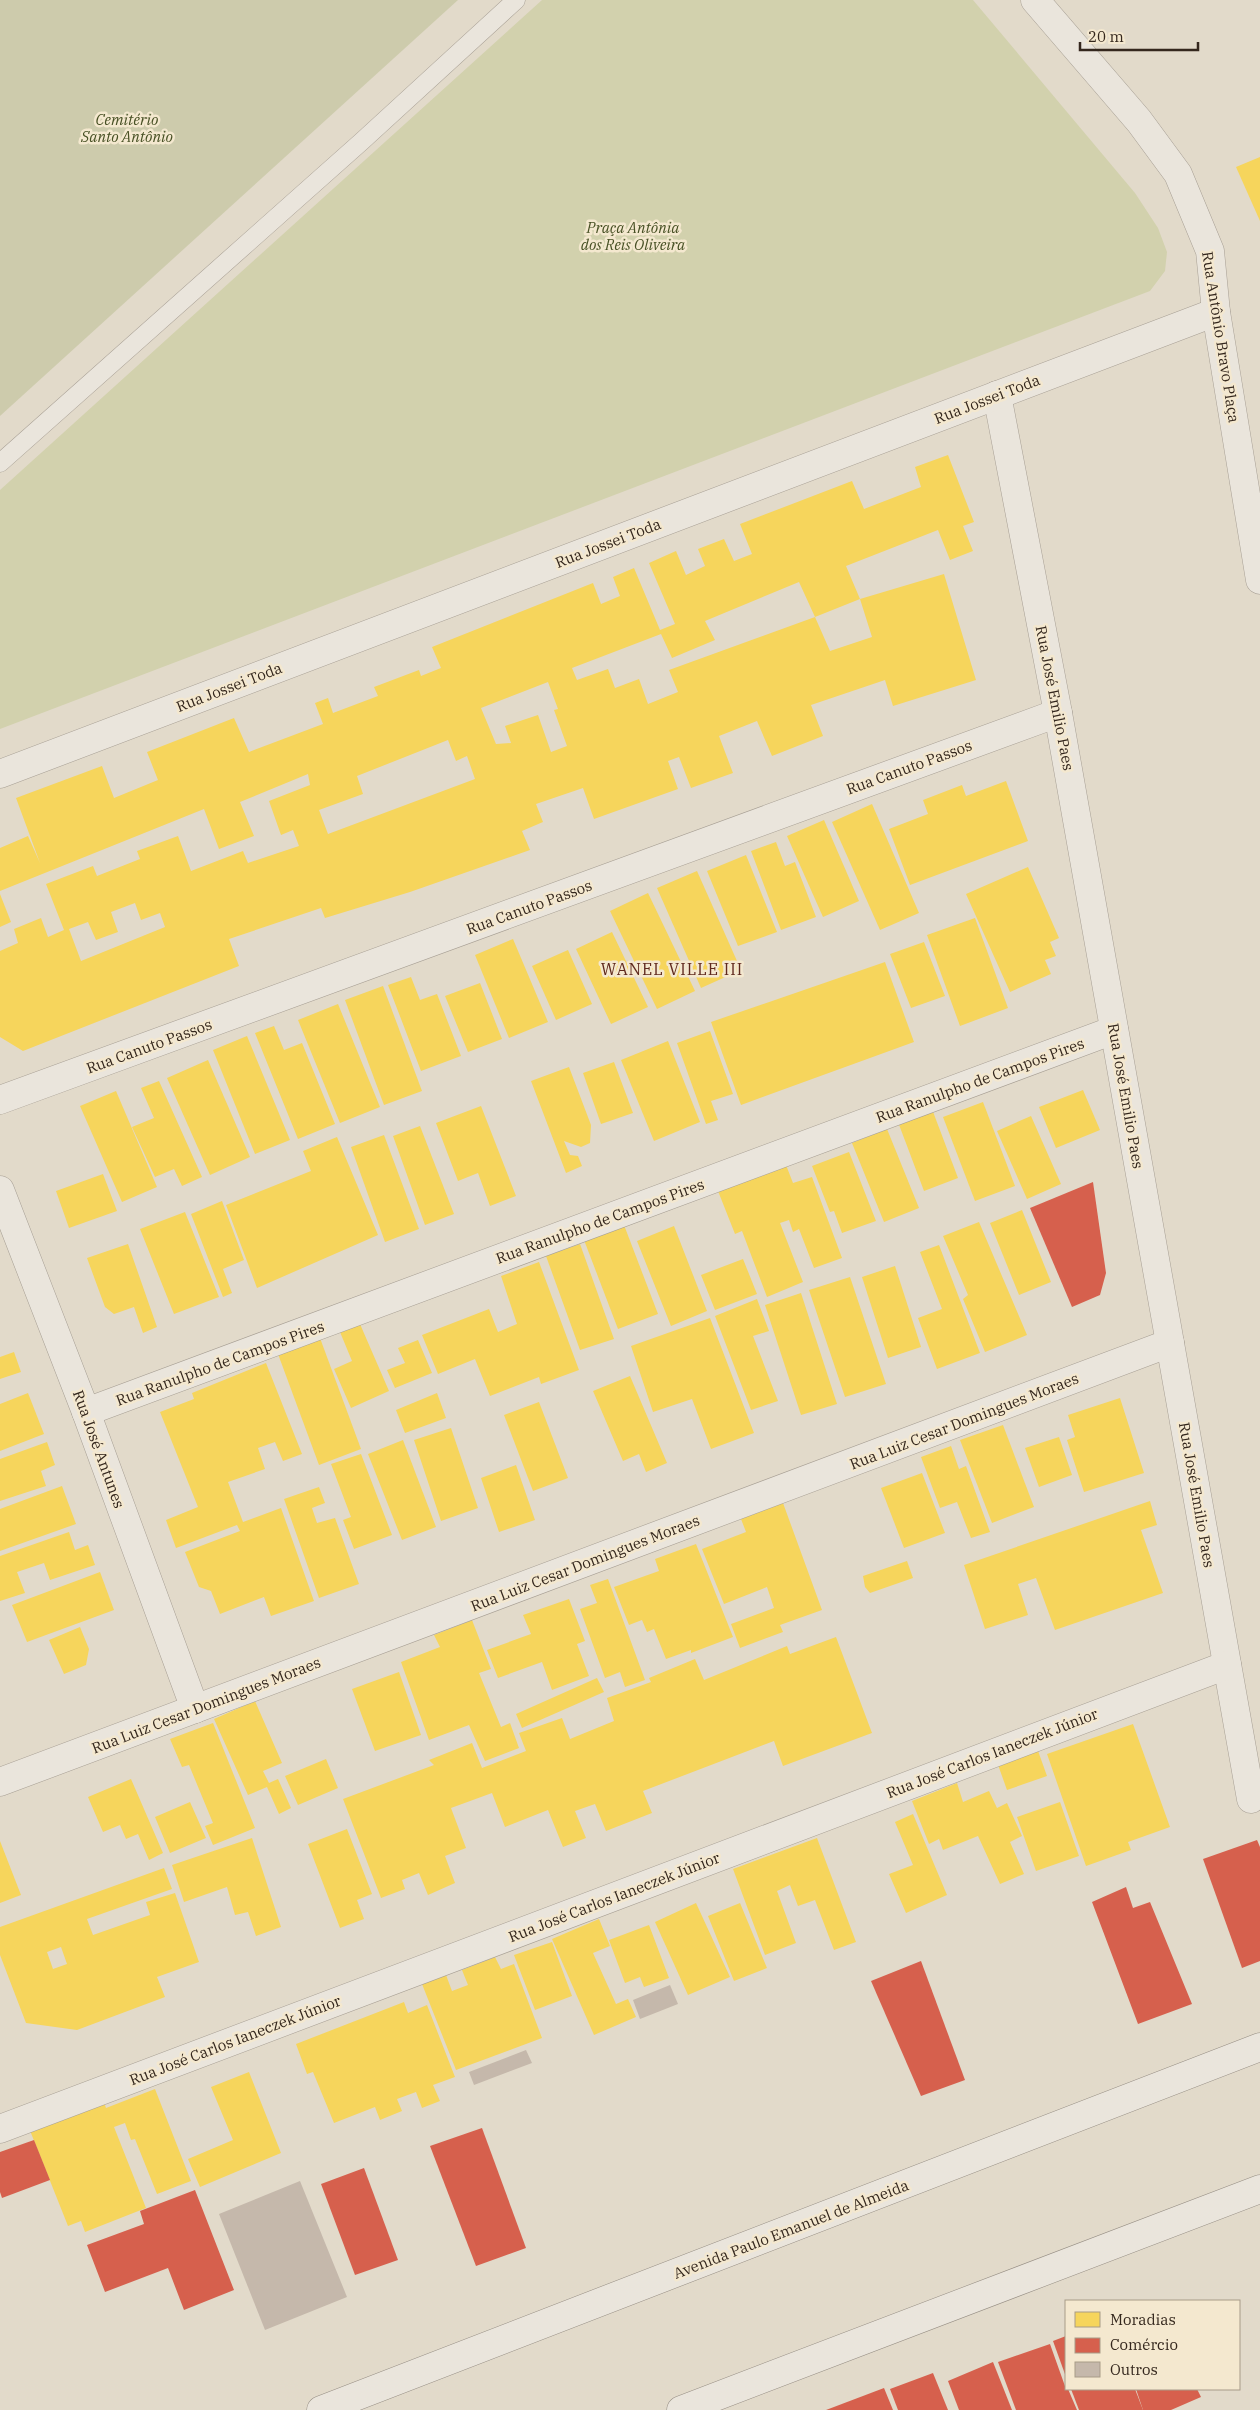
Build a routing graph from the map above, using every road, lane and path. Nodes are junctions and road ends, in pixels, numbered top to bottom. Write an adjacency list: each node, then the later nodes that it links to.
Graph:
1 (516, 0): 5 (lane)
2 (1035, 0): 3 (street, Rua Antônio Bravo Plaça)
3 (1216, 312): 4 (street, Rua Jossei Toda); 6 (street, Rua Antônio Bravo Plaça)
4 (996, 395): 7 (street, Rua José Emilio Paes); 8 (street, Rua Jossei Toda)
5 (0, 463)
6 (1260, 580)
7 (1058, 713): 9 (street, Rua José Emilio Paes); 10 (street, Rua Canuto Passos)
8 (0, 774)
9 (1114, 1030): 12 (street, Rua José Emilio Paes); 13 (street, Rua Ranulpho de Campos Pires)
10 (0, 1100)
11 (0, 1190): 13 (street, Rua José Antunes)
12 (1170, 1343): 14 (street, Rua José Emilio Paes); 15 (street, Rua Luiz Cesar Domingues Moraes)
13 (86, 1412): 15 (street, Rua José Antunes)
14 (1227, 1665): 17 (street, Rua José Emilio Paes); 19 (street, Rua José Carlos Ianeczek Júnior)
15 (195, 1709): 16 (street, Rua Luiz Cesar Domingues Moraes)
16 (0, 1782)
17 (1251, 1798)
18 (1260, 2047): 21 (street, Avenida Paulo Emanuel de Almeida)
19 (3, 2120)
20 (1260, 2189): 22 (street)
21 (322, 2410)
22 (681, 2410)

